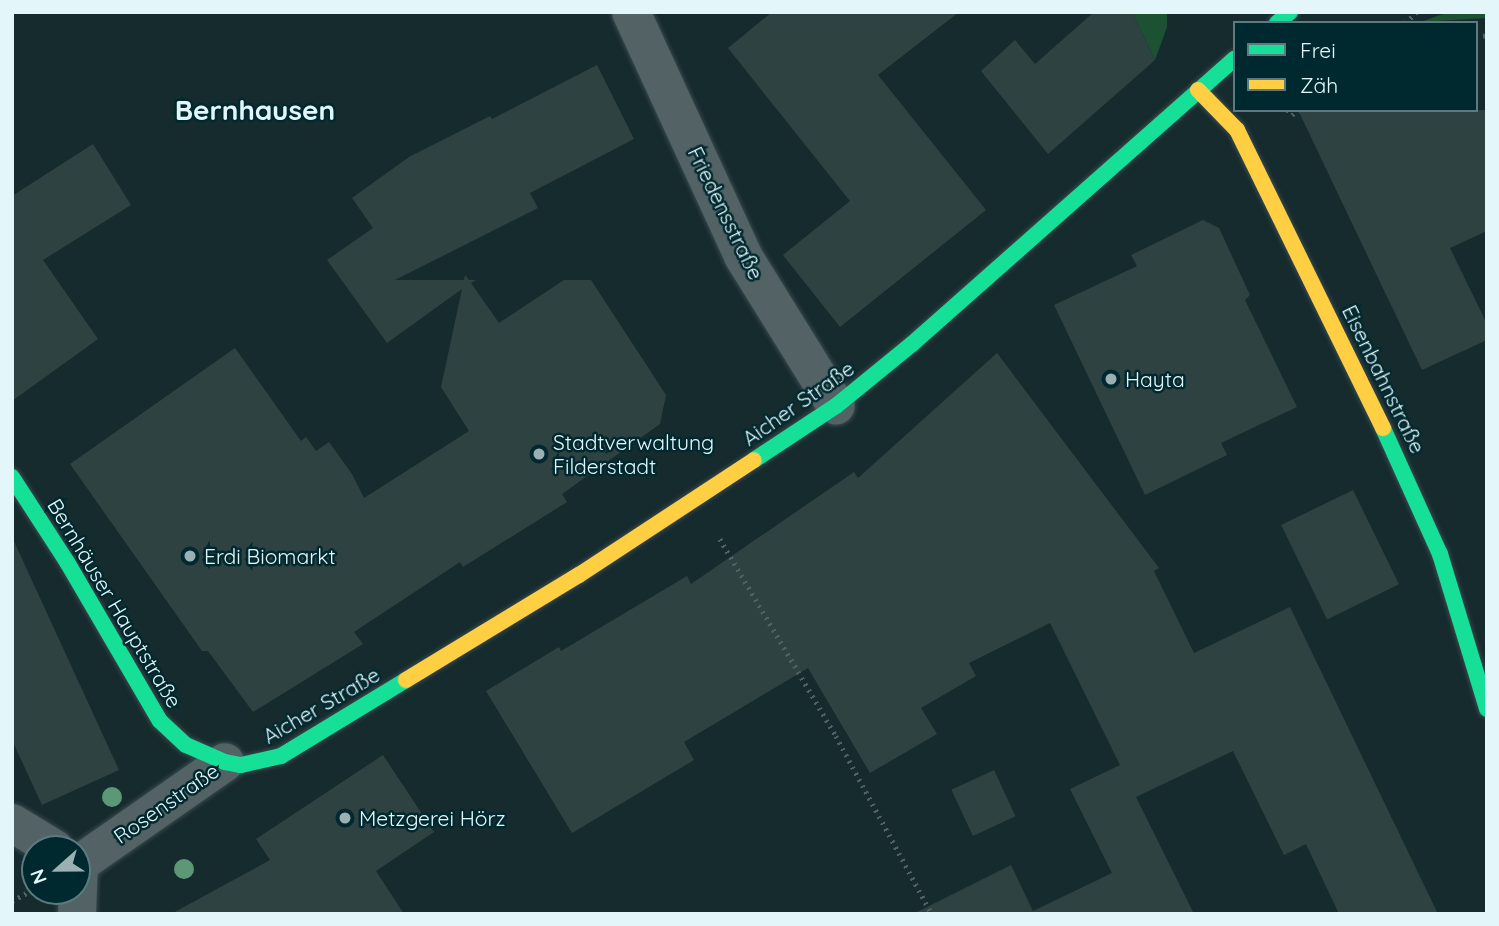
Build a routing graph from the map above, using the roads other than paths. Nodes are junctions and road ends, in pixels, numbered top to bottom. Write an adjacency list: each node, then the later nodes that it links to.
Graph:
1 (631, 12): 4 (street, Friedensstraße)
2 (1233, 60): 3 (main road, Aicher Straße)
3 (1198, 90): 4 (main road, Aicher Straße); 6 (main road, Eisenbahnstraße)
4 (836, 406): 7 (main road, Aicher Straße)
5 (12, 478): 7 (main road, Bernhäuser Hauptstraße)
6 (1487, 709)
7 (225, 762): 10 (street, Rosenstraße)
8 (12, 823): 9 (street)
9 (31, 835)
10 (91, 846)

